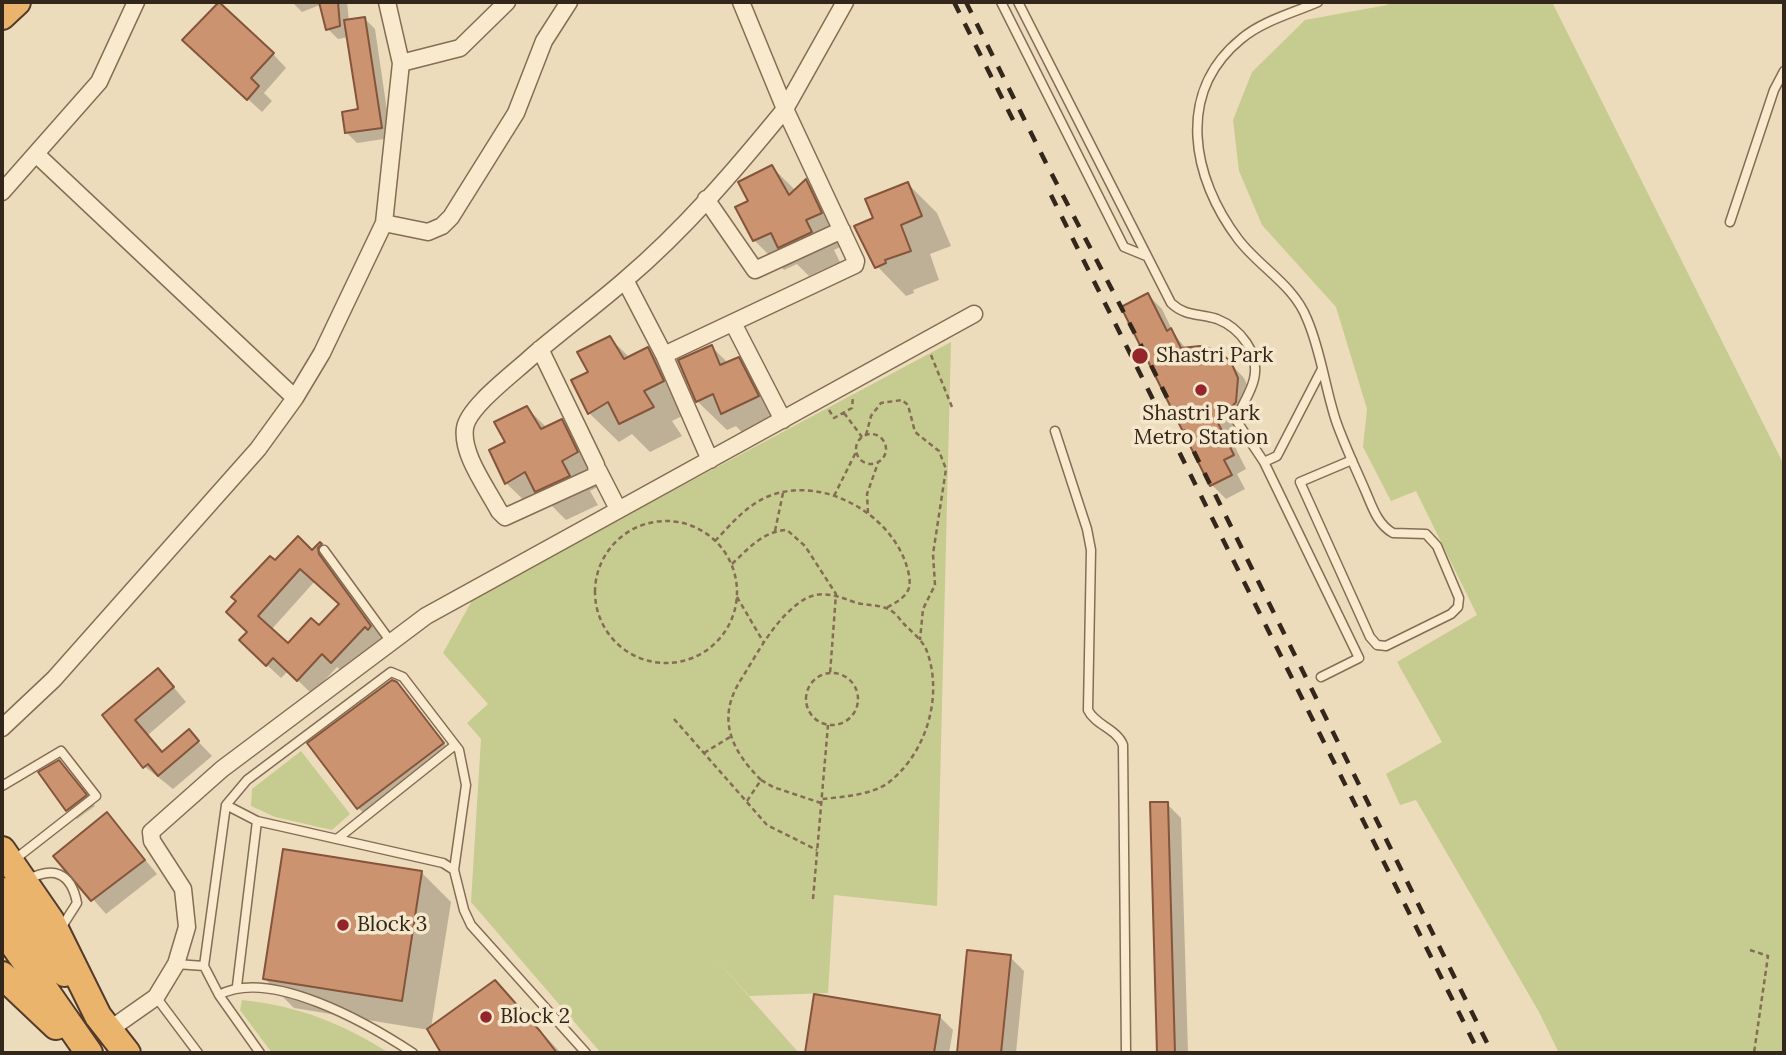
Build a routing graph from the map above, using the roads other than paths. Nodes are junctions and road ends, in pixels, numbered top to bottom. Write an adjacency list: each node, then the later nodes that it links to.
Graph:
1 (17, 2): 11 (highway)
2 (136, 2): 15 (street)
3 (387, 2): 12 (street)
4 (507, 2): 12 (street)
5 (569, 2): 19 (street)
6 (741, 2): 14 (street)
7 (845, 2): 14 (street)
8 (1001, 2): 21 (lane)
9 (1018, 2): 21 (lane)
10 (1318, 2): 27 (lane)
11 (2, 16)
12 (401, 63): 19 (street)
13 (1784, 71): 18 (lane)
14 (785, 109): 17 (street); 20 (street)
15 (36, 154): 16 (street); 28 (street)
16 (2, 192)
17 (706, 199): 20 (street); 22 (street)
18 (1730, 222)
19 (384, 223): 28 (street)
20 (842, 230): 24 (street)
21 (1146, 256): 33 (lane)
22 (625, 280): 25 (street); 26 (street)
23 (974, 314): 29 (street)
24 (733, 323): 26 (street); 29 (street)
25 (540, 349): 34 (street); 34 (street)
26 (664, 355): 31 (street)
27 (1322, 369): 32 (lane); 33 (lane)
28 (295, 398): 39 (street)
29 (783, 420): 31 (street)
30 (1055, 431): 62 (lane)
31 (710, 460): 35 (street)
32 (1352, 460): 32 (lane)
33 (1264, 462): 38 (lane)
34 (598, 470): 35 (street)
35 (618, 509): 37 (street)
36 (324, 551): 37 (lane)
37 (391, 642): 49 (street)
38 (1321, 677)
39 (2, 728)
40 (455, 745): 42 (lane); 44 (lane); 45 (lane)
41 (2, 786): 46 (lane)
42 (226, 805): 43 (lane); 50 (lane)
43 (257, 821): 44 (lane); 52 (lane)
44 (337, 839): 45 (lane)
45 (454, 870): 61 (lane)
46 (10, 871): 47 (highway); 48 (highway); 48 (lane)
47 (11, 922): 55 (highway); 56 (highway)
48 (57, 933): 55 (highway)
49 (176, 964): 50 (lane); 54 (street)
50 (204, 966): 53 (lane)
51 (2, 975): 56 (highway)
52 (237, 986): 53 (lane); 60 (lane)
53 (219, 995): 59 (lane)
54 (156, 997): 55 (street); 58 (lane)
55 (104, 1023): 57 (highway)
56 (87, 1053)
57 (127, 1053)
58 (198, 1053)
59 (260, 1053)
60 (413, 1053)
61 (586, 1053)
62 (1126, 1053)

